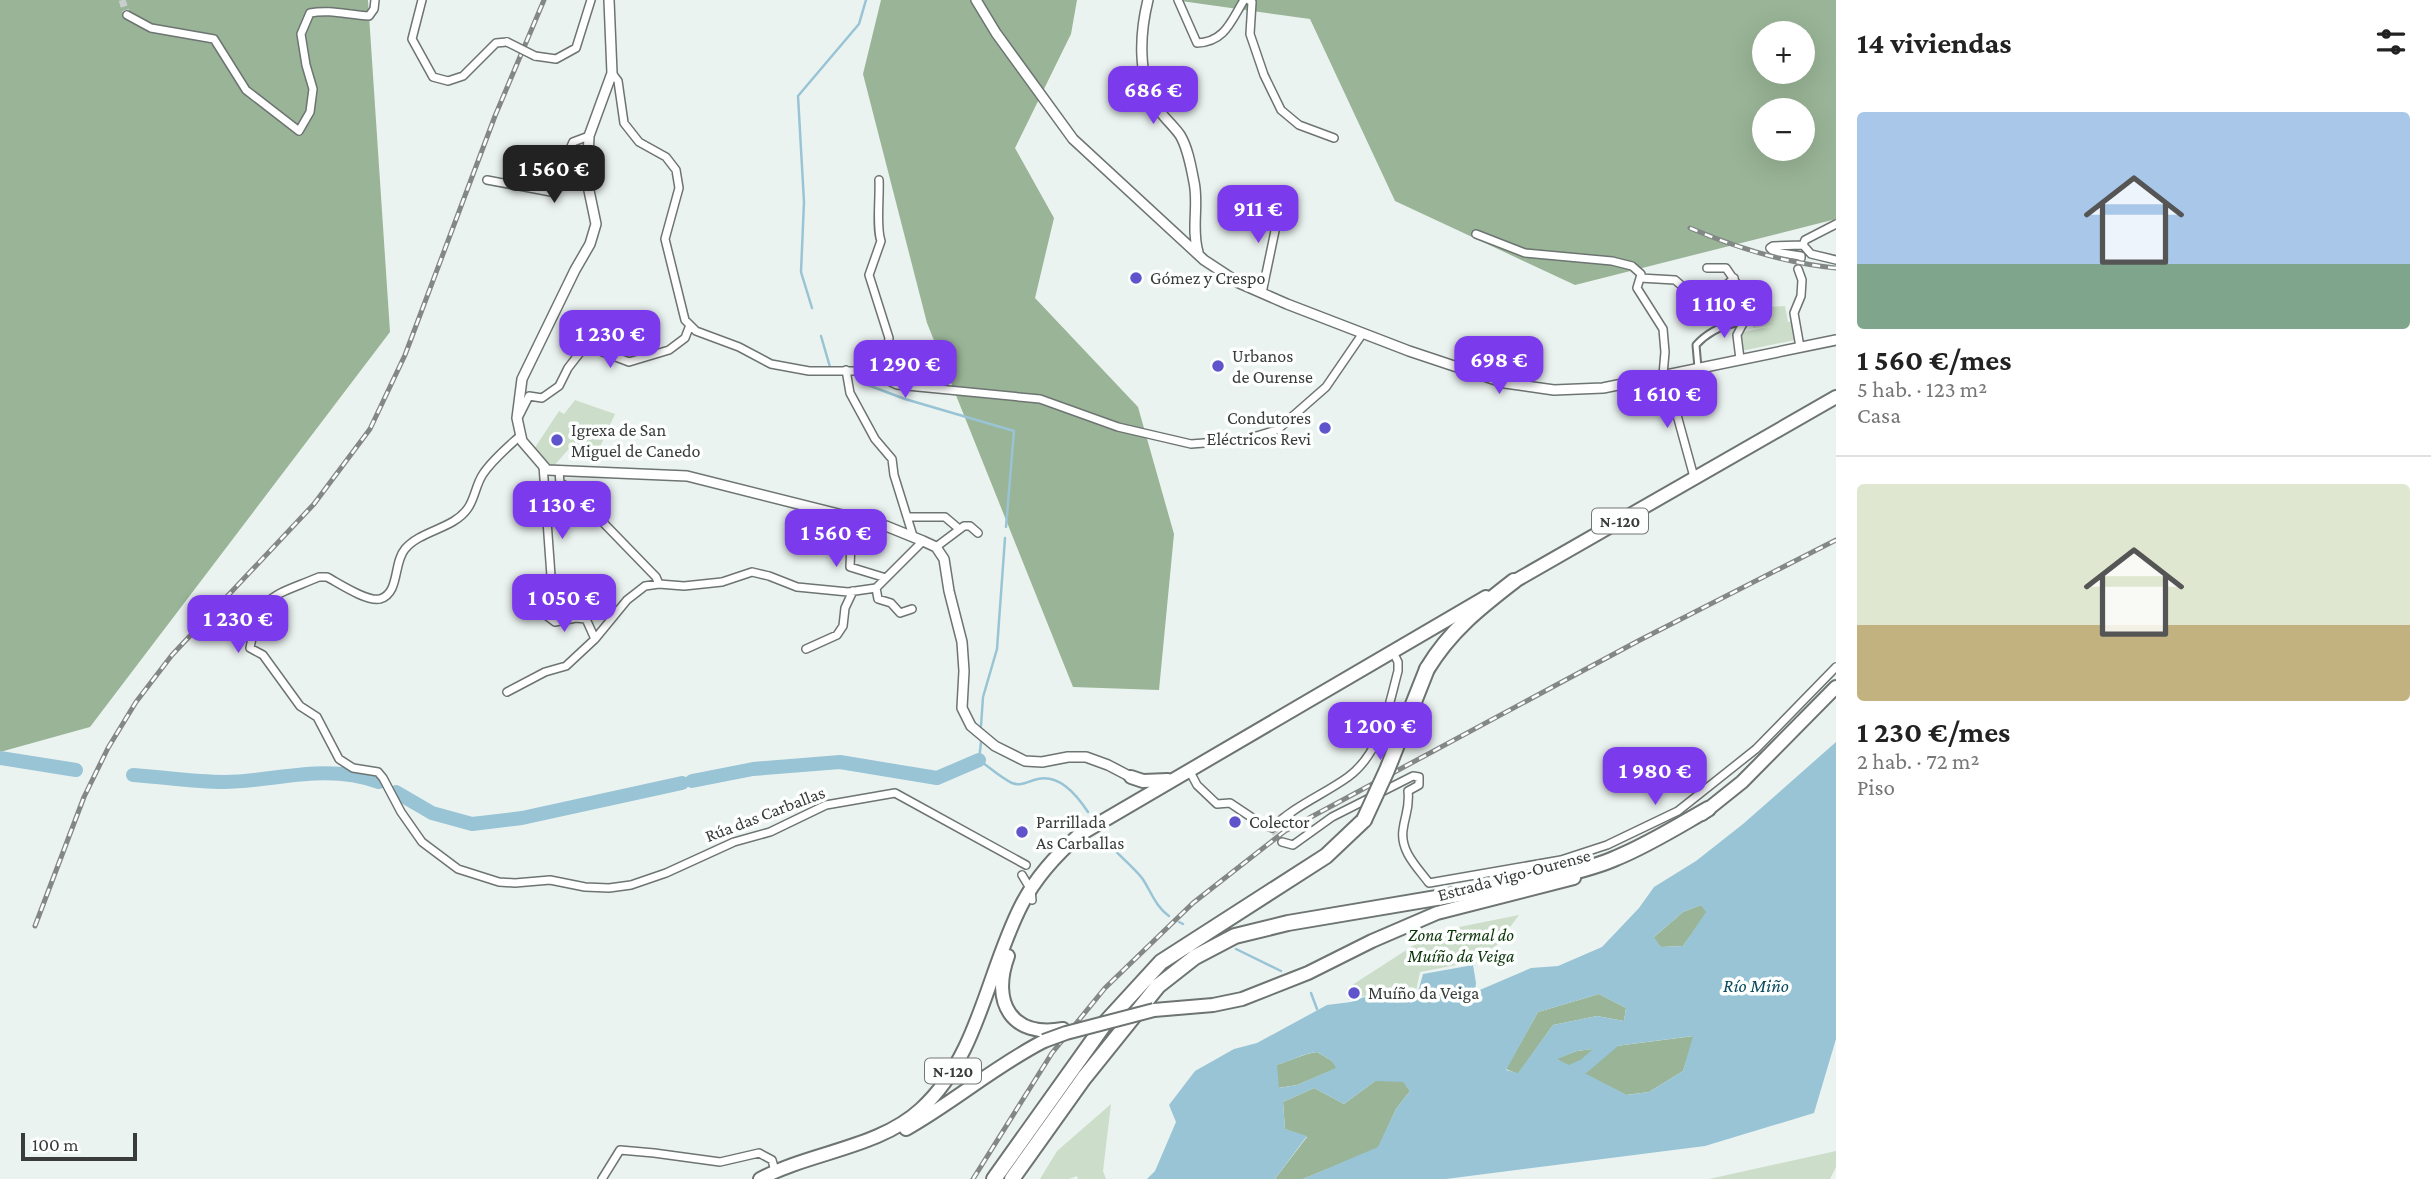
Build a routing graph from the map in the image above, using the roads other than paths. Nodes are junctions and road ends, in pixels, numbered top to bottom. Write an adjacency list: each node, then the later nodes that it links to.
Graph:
1 (375, 0): 9 (street)
2 (422, 0): 3 (street, bridge)
3 (591, 0)
4 (609, 0): 10 (street)
5 (976, 0): 19 (street)
6 (1148, 0): 19 (street)
7 (1178, 0): 8 (street)
8 (1246, 0): 12 (street)
9 (127, 15)
10 (612, 73): 11 (street); 29 (street)
11 (589, 136): 13 (street); 39 (street)
12 (1334, 138)
13 (487, 180)
14 (879, 180): 37 (street)
15 (1281, 202): 26 (street)
16 (1836, 224): 18 (street)
17 (1476, 234): 24 (street)
18 (1803, 245): 20 (street); 21 (street)
19 (1198, 252): 26 (street)
20 (1801, 258)
21 (1836, 260)
22 (1707, 268): 25 (street)
23 (1798, 269): 32 (street)
24 (1640, 278): 27 (street); 36 (street)
25 (1734, 278): 27 (street); 28 (street)
26 (1262, 293): 30 (street)
27 (1704, 306): 28 (street)
28 (1741, 324): 33 (street); 34 (street)
29 (690, 325): 35 (street); 39 (street)
30 (1363, 333): 36 (street); 37 (street)
31 (1836, 340): 32 (street)
32 (1800, 347): 33 (street)
33 (1740, 359): 34 (street)
34 (1698, 368): 36 (street)
35 (846, 370): 37 (street); 45 (street)
36 (1665, 375): 43 (street)
37 (883, 379)
38 (1836, 397): 43 (highway, N-120)
39 (517, 420): 40 (street)
40 (521, 435): 41 (street); 69 (street, Rúa das Carballas)
41 (542, 464): 42 (street); 57 (street)
42 (559, 471): 44 (street); 53 (street)
43 (1694, 477): 52 (highway, N-120)
44 (852, 517): 48 (street); 51 (street)
45 (907, 517): 46 (street); 48 (street)
46 (958, 528): 47 (street); 50 (street)
47 (978, 533)
48 (913, 537): 49 (street)
49 (923, 541): 50 (street); 51 (street)
50 (936, 547): 64 (street)
51 (886, 578): 54 (street)
52 (1514, 582): 59 (highway, N-120); 76 (highway, bridge)
53 (659, 584): 55 (street); 57 (street)
54 (876, 588): 55 (street); 56 (street)
55 (853, 592): 58 (street)
56 (912, 609)
57 (595, 639): 62 (street)
58 (806, 649)
59 (1393, 652): 63 (highway, N-120); 63 (street)
60 (1836, 667): 68 (street)
61 (1836, 687): 67 (highway, Estrada Vigo-Ourense / N-120)
62 (507, 692)
63 (1189, 770): 65 (highway, N-120)
64 (1130, 777): 65 (highway); 66 (highway)
65 (1172, 780): 66 (highway, N-120)
66 (1138, 799): 71 (highway, N-120)
67 (1708, 809): 72 (highway, Estrada Vigo-Ourense / N-120); 77 (highway)
68 (1282, 842)
69 (1026, 865)
70 (1022, 875): 71 (street)
71 (1031, 895): 72 (highway, N-120, bridge); 73 (highway, N-120)
72 (1154, 1010): 73 (highway, N-120, bridge)
73 (775, 1175): 74 (street); 75 (highway, N-120)
74 (602, 1179)
75 (760, 1179)
76 (994, 1179)
77 (1012, 1179)

